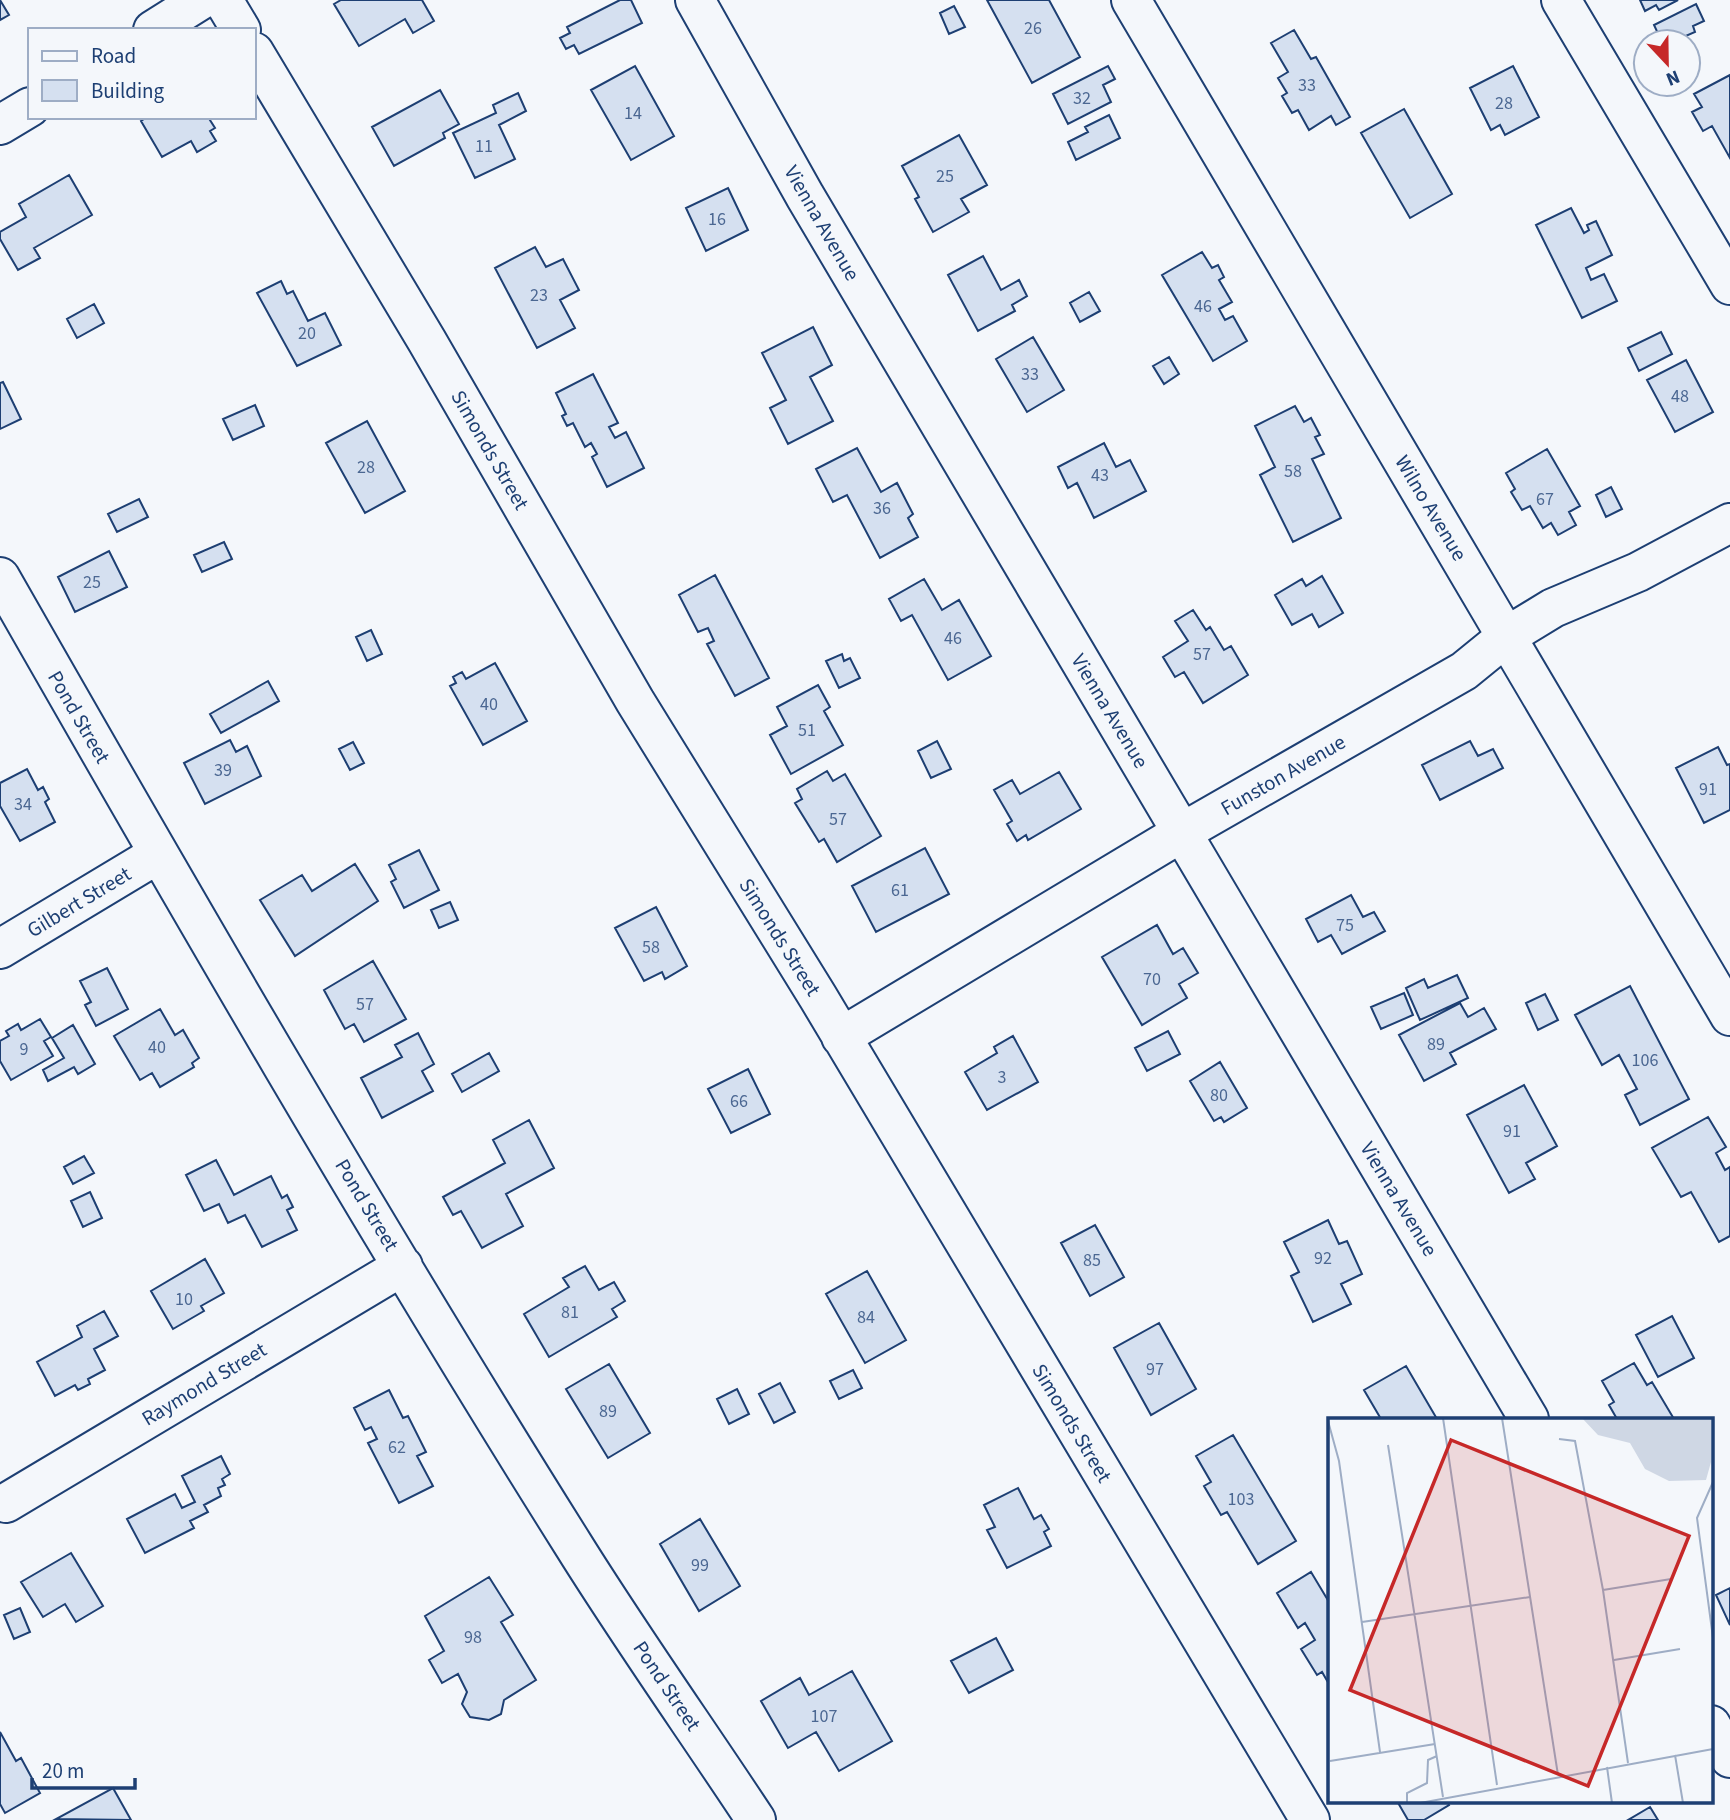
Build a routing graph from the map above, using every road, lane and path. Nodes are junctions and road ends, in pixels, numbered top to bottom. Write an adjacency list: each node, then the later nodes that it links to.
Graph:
1 (201, 0): 6 (street)
2 (223, 0): 7 (street)
3 (695, 0): 15 (street, Vienna Avenue)
4 (1131, 0): 14 (street, Wilno Avenue)
5 (1561, 0): 11 (street)
6 (156, 28)
7 (240, 28)
8 (256, 55): 19 (street, Simonds Street)
9 (28, 108): 10 (street)
10 (0, 125)
11 (1730, 285)
12 (1730, 523): 14 (street, Funston Avenue)
13 (0, 577): 16 (street, Pond Street)
14 (1507, 636): 15 (street, Funston Avenue); 18 (street, Wilno Avenue)
15 (1181, 833): 19 (street, Funston Avenue); 21 (street, Vienna Avenue)
16 (158, 854): 17 (street, Gilbert Street); 20 (street, Pond Street)
17 (0, 949)
18 (1730, 1016)
19 (841, 1037): 26 (street, Simonds Street)
20 (403, 1266): 22 (street, Raymond Street); 25 (street, Pond Street)
21 (1528, 1418)
22 (6, 1503)
23 (1712, 1727): 24 (street)
24 (1730, 1758)
25 (756, 1820)
26 (1310, 1820)

